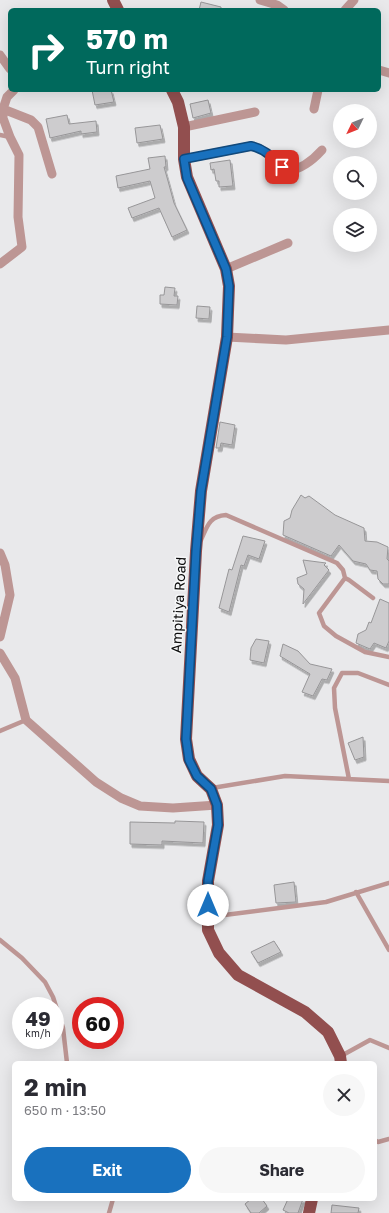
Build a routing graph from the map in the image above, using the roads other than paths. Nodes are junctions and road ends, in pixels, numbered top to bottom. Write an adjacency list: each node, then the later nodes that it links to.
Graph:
1 (260, 0): 3 (street)
2 (354, 0): 4 (street)
3 (282, 8)
4 (347, 8)
5 (0, 55): 6 (street)
6 (8, 65)
7 (12, 92): 10 (street)
8 (173, 92): 13 (main road, Ampitiya Road)
9 (318, 92): 11 (street)
10 (3, 109): 15 (street); 18 (street)
11 (314, 110)
12 (255, 112): 13 (street)
13 (184, 127): 17 (main road, Ampitiya Road)
14 (0, 135): 15 (lane)
15 (10, 137): 20 (street)
16 (322, 150): 17 (street)
17 (184, 159): 21 (main road, Ampitiya Road)
18 (52, 174)
19 (288, 243): 21 (street)
20 (0, 264)
21 (226, 269): 23 (main road, Ampitiya Road)
22 (389, 330): 23 (street)
23 (227, 337): 24 (main road, Ampitiya Road)
24 (196, 551): 26 (lane); 36 (main road, Ampitiya Road)
25 (0, 553): 28 (street)
26 (345, 578): 27 (lane); 30 (lane)
27 (373, 598)
28 (0, 637)
29 (0, 653): 32 (street)
30 (389, 657)
31 (389, 685): 34 (lane)
32 (26, 720): 33 (lane); 37 (street)
33 (0, 731)
34 (349, 779): 35 (lane); 36 (lane)
35 (389, 781)
36 (211, 789): 37 (main road, Ampitiya Road)
37 (217, 805): 40 (main road, Ampitiya Road)
38 (389, 883): 39 (lane)
39 (356, 892): 40 (lane); 42 (lane)
40 (208, 918): 44 (main road, Ampitiya Road)
41 (0, 940): 45 (lane)
42 (389, 950)
43 (389, 1048): 44 (lane)
44 (340, 1060)
45 (67, 1061)
46 (389, 1139): 47 (lane)
47 (377, 1141)
48 (113, 1201): 50 (lane)
49 (311, 1201): 51 (main road)
50 (110, 1213)
51 (308, 1213)

